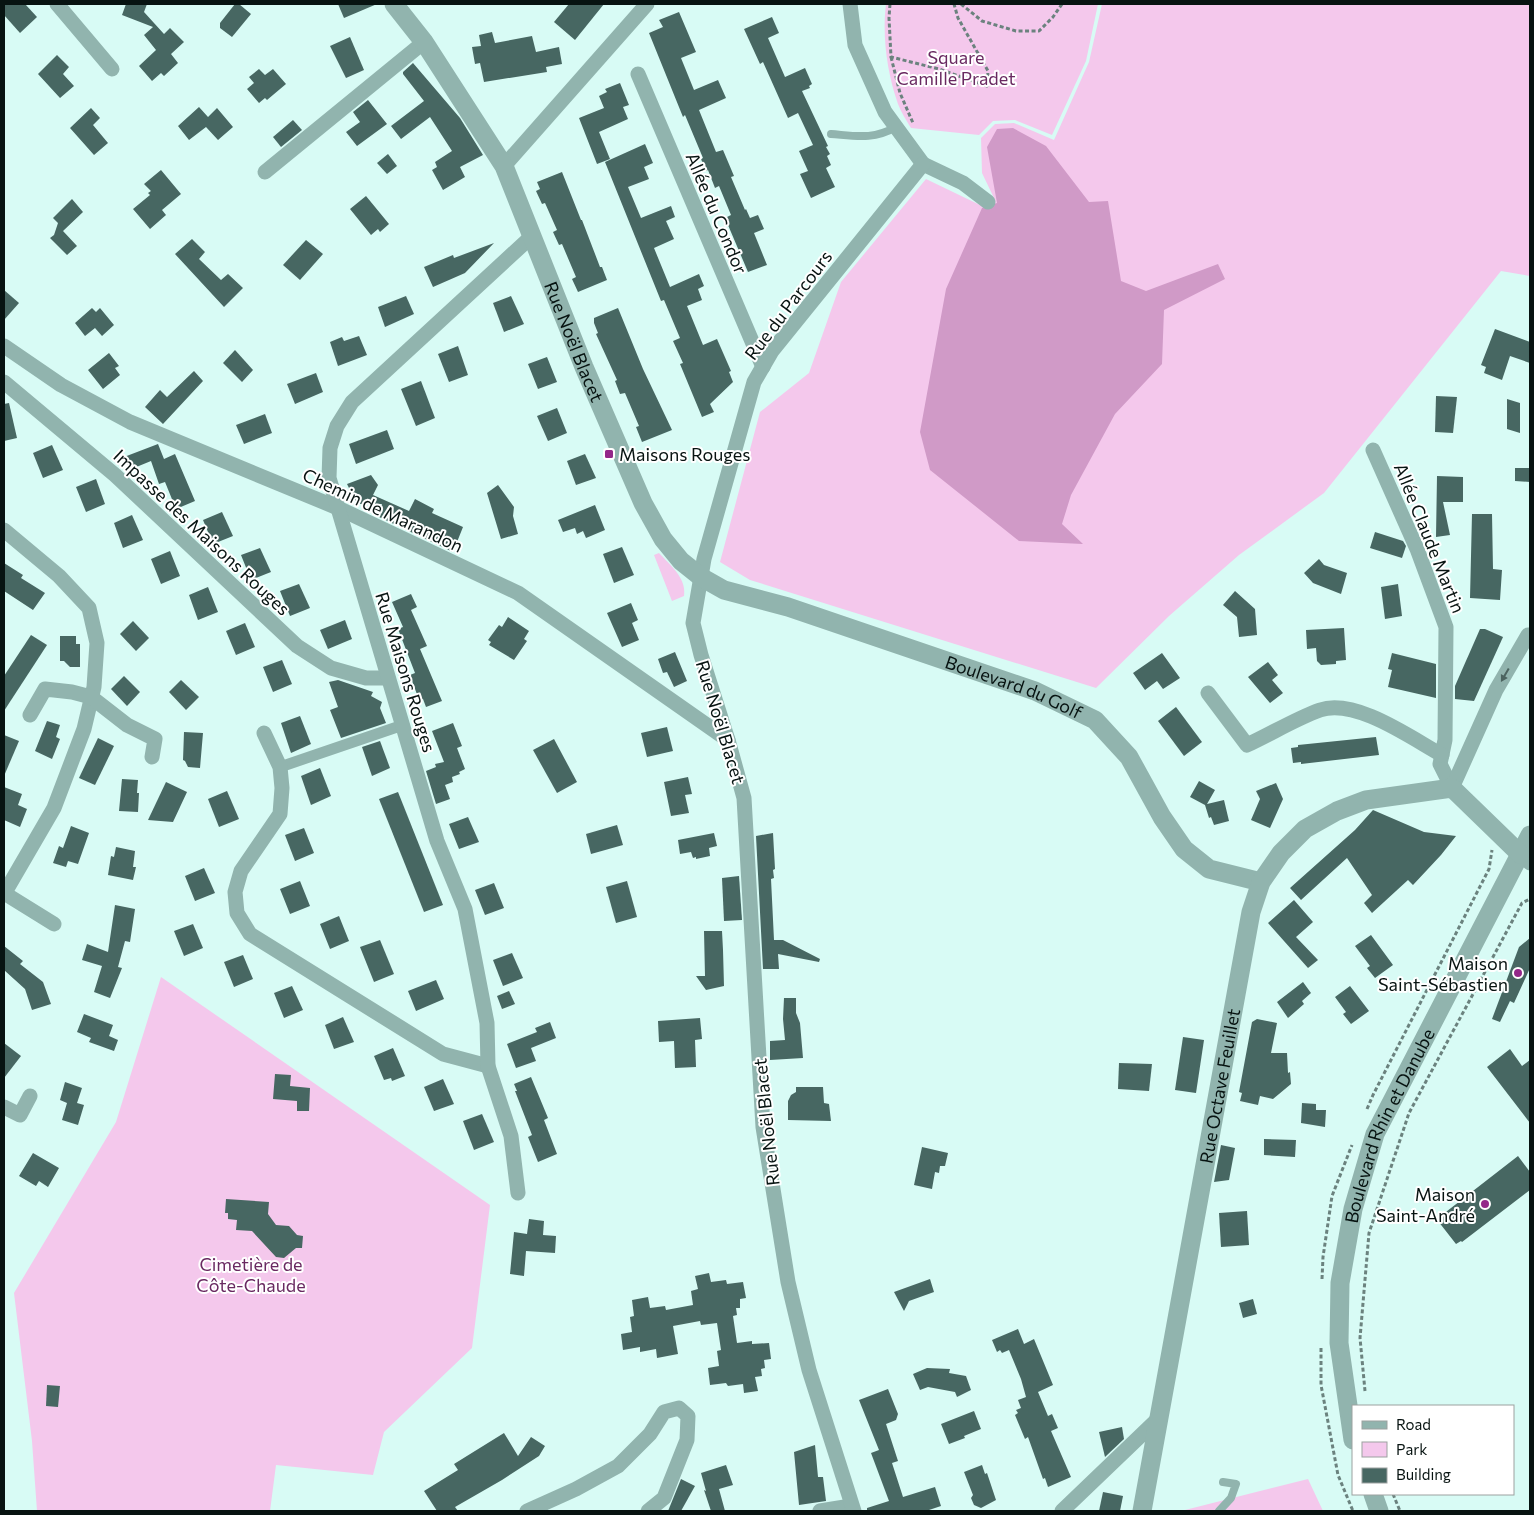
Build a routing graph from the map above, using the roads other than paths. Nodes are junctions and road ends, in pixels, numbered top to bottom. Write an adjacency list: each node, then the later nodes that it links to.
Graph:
1 (394, 4): 5 (street, Rue Noël Blacet)
2 (647, 4): 11 (street)
3 (850, 4): 8 (street)
4 (66, 7): 6 (street)
5 (424, 42): 11 (street, Rue Noël Blacet); 12 (street)
6 (112, 70)
7 (638, 74): 16 (street, Allée du Condor)
8 (896, 127): 9 (lane); 10 (street)
9 (831, 134)
10 (923, 164): 13 (street); 16 (street, Rue du Parcours)
11 (504, 166): 14 (street, Rue Noël Blacet)
12 (265, 172)
13 (988, 202)
14 (532, 236): 19 (street, Rue Maisons Rouges); 21 (street, Rue Noël Blacet)
15 (4, 346): 19 (street, Chemin de Marandon)
16 (762, 367): 21 (street, Rue du Parcours)
17 (4, 382): 23 (street, Impasse des Maisons Rouges)
18 (1373, 450): 30 (street, Allée Claude Martin)
19 (338, 508): 23 (street, Rue Maisons Rouges); 29 (street, Chemin de Marandon)
20 (4, 530): 25 (street)
21 (701, 577): 29 (street, Rue Noël Blacet); 36 (street, Boulevard du Golf)
22 (1530, 635): 33 (street, one-way to 33)
23 (388, 678): 27 (street, Rue Maisons Rouges)
24 (1208, 693): 30 (street)
25 (91, 697): 26 (street); 31 (street); 37 (street)
26 (30, 715)
27 (403, 726): 32 (street); 39 (street, Rue Maisons Rouges)
28 (264, 733): 32 (street)
29 (728, 740): 47 (street, Rue Noël Blacet)
30 (1442, 755): 33 (street, Allée Claude Martin)
31 (152, 757)
32 (280, 767): 39 (street)
33 (1452, 788): 35 (street); 36 (street, Rue Octave Feuillet)
34 (1530, 835): 35 (street, Boulevard Rhin et Danube)
35 (1525, 858): 44 (street, Boulevard Rhin et Danube)
36 (1261, 882): 43 (street, Rue Octave Feuillet)
37 (4, 894): 38 (street)
38 (54, 924)
39 (488, 1066): 42 (street, Rue Maisons Rouges)
40 (30, 1096): 41 (street)
41 (4, 1107)
42 (518, 1193)
43 (1159, 1418): 51 (street); 52 (street, Rue Octave Feuillet)
44 (1352, 1433)
45 (1223, 1482): 53 (lane)
46 (1372, 1495): 54 (street)
47 (852, 1509): 50 (street)
48 (527, 1511): 49 (street)
49 (648, 1511)
50 (820, 1511)
51 (1062, 1511)
52 (1142, 1511)
53 (1219, 1511)
54 (1379, 1511)

